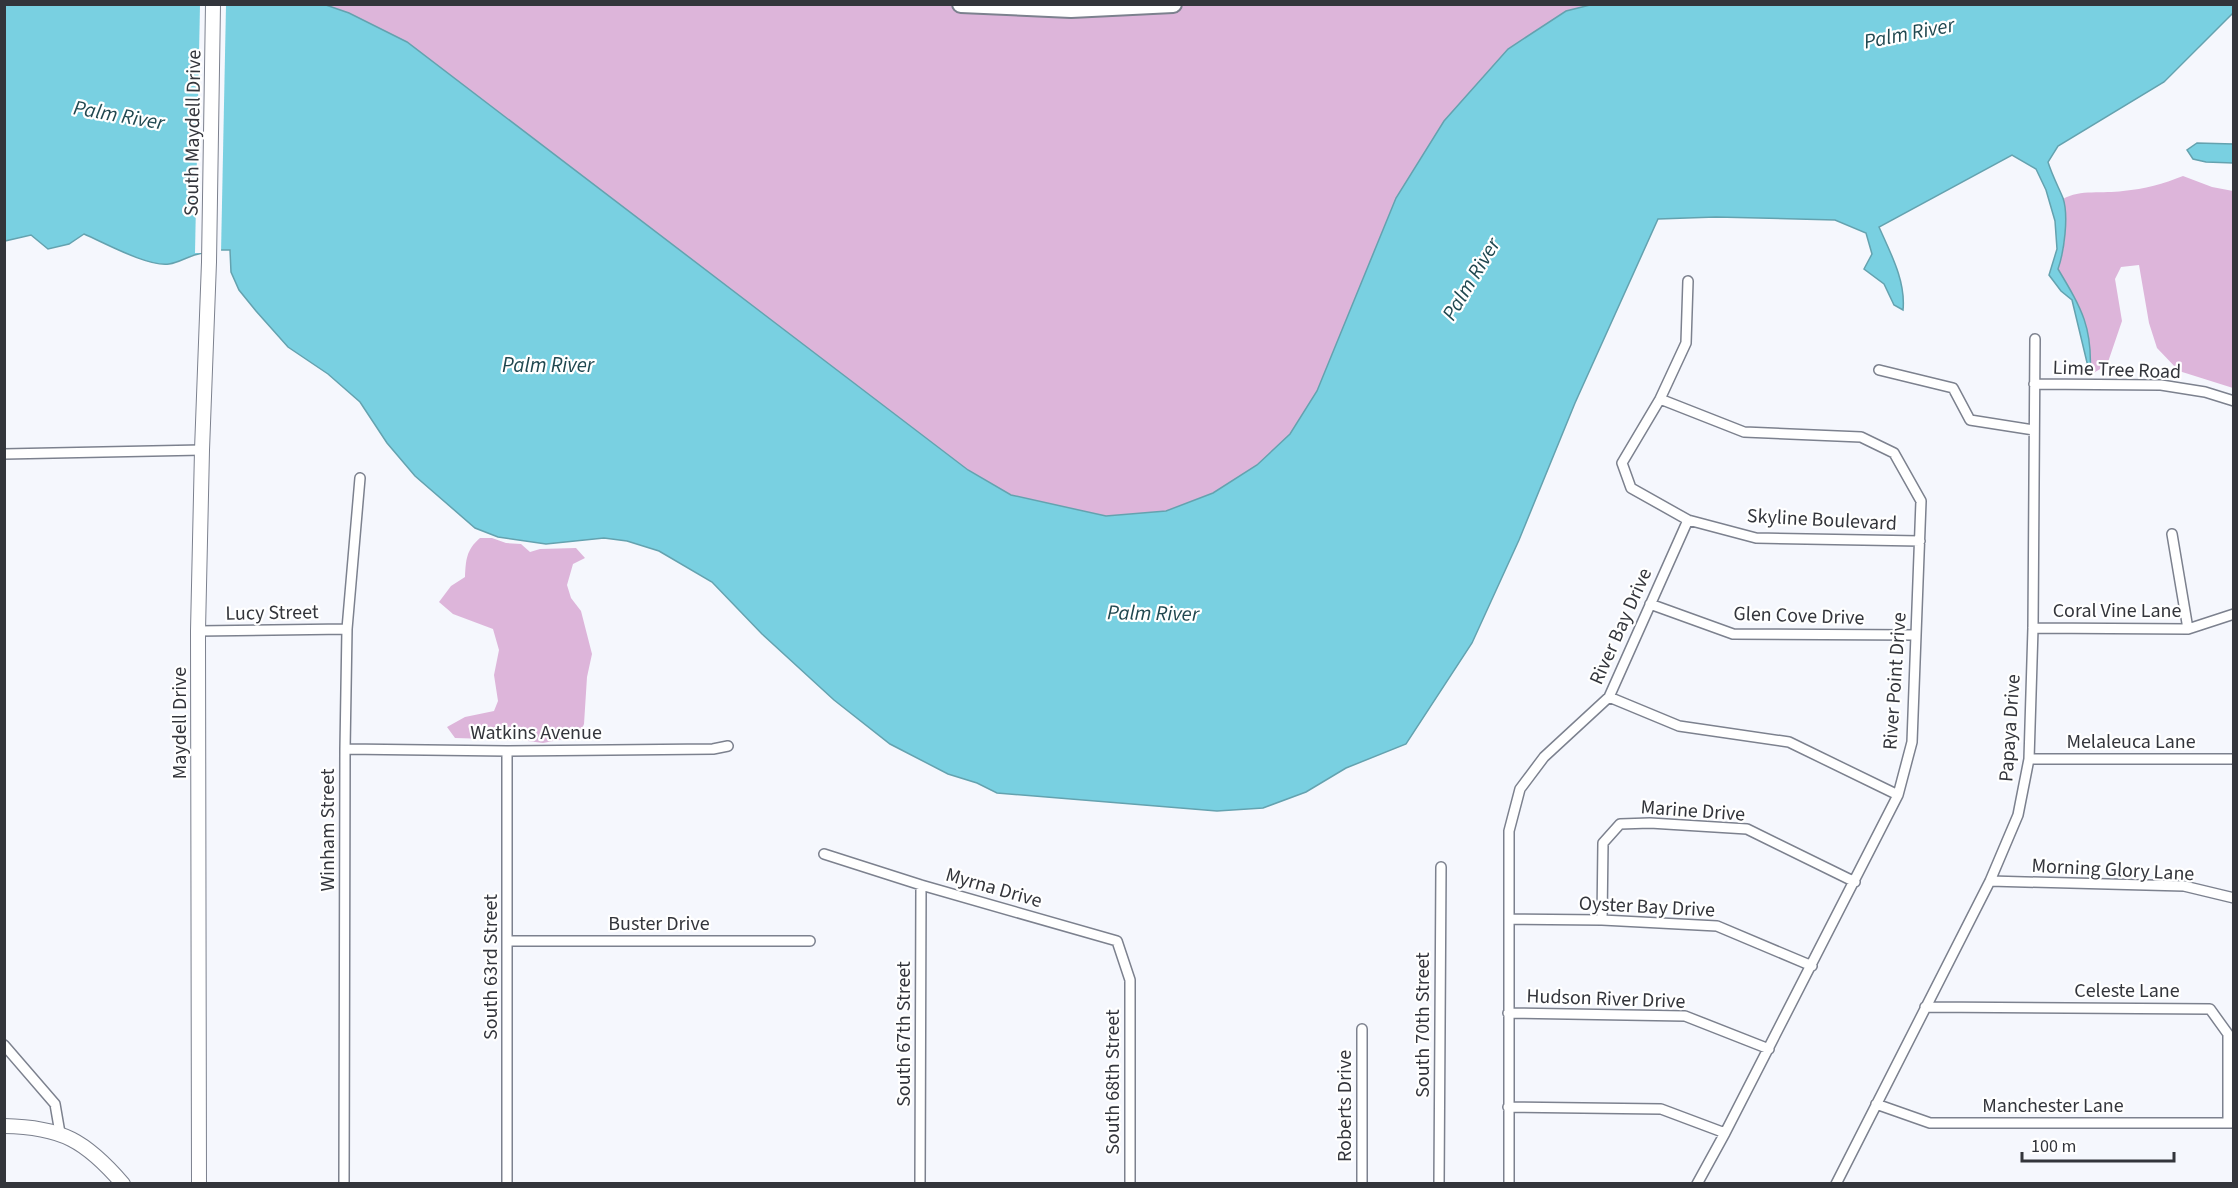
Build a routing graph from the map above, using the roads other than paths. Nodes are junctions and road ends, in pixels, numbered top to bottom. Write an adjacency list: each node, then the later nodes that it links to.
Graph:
1 (213, 4): 4 (street, South Maydell Drive)
2 (961, 4): 3 (highway)
3 (1173, 4)
4 (209, 262): 12 (street, Maydell Drive)
5 (1688, 281): 9 (street)
6 (2035, 339): 8 (street, Papaya Drive)
7 (1879, 370): 11 (street)
8 (2034, 384): 10 (street, Lime Tree Road); 11 (street, Papaya Drive)
9 (1660, 399): 15 (street); 17 (street, River Point Drive)
10 (2234, 401)
11 (2034, 430): 20 (street, Papaya Drive)
12 (202, 450): 13 (street); 23 (street, Maydell Drive)
13 (4, 454)
14 (360, 478): 21 (street, Winham Street)
15 (1688, 520): 17 (street, Skyline Boulevard); 18 (street, River Bay Drive)
16 (2172, 534): 22 (street)
17 (1920, 542): 24 (street, River Point Drive)
18 (1650, 604): 24 (street, Glen Cove Drive); 25 (street, River Bay Drive)
19 (2234, 614): 22 (street, Coral Vine Lane)
20 (2034, 628): 22 (street, Coral Vine Lane); 29 (street, Papaya Drive)
21 (347, 629): 23 (street, Lucy Street); 27 (street, Winham Street)
22 (2188, 629)
23 (198, 631): 56 (street, Maydell Drive)
24 (1916, 636): 31 (street, River Point Drive)
25 (1609, 697): 31 (street); 38 (street, River Bay Drive)
26 (728, 746): 28 (street, Watkins Avenue)
27 (345, 749): 28 (street, Watkins Avenue); 57 (street, Winham Street)
28 (507, 751): 40 (street, South 63rd Street)
29 (2029, 759): 30 (street, Melaleuca Lane); 34 (street, Papaya Drive)
30 (2234, 759)
31 (1898, 795): 35 (street, River Point Drive)
32 (824, 854): 36 (street, Myrna Drive)
33 (1441, 867): 62 (street, South 70th Street)
34 (1990, 881): 37 (street, Morning Glory Lane); 44 (street, Papaya Drive)
35 (1855, 882): 39 (street, Marine Drive); 42 (street, River Point Drive)
36 (921, 885): 43 (street, Myrna Drive); 59 (street, South 67th Street)
37 (2234, 898)
38 (1509, 919): 39 (street, Oyster Bay Drive); 45 (street, River Bay Drive)
39 (1602, 920): 42 (street, Oyster Bay Drive)
40 (508, 941): 41 (street, Buster Drive); 58 (street, South 63rd Street)
41 (810, 941)
42 (1812, 966): 48 (street, River Point Drive)
43 (1130, 980): 60 (street, South 68th Street)
44 (1925, 1007): 49 (street, Papaya Drive); 51 (street, Celeste Lane)
45 (1508, 1013): 48 (street, Hudson River Drive); 50 (street, River Bay Drive)
46 (1362, 1029): 61 (street, Roberts Drive)
47 (4, 1045): 53 (street)
48 (1768, 1049): 54 (street, River Point Drive)
49 (1876, 1104): 51 (street, Manchester Lane); 65 (street, Papaya Drive)
50 (1508, 1107): 54 (street); 63 (street, River Bay Drive)
51 (2231, 1123)
52 (4, 1126): 53 (street)
53 (60, 1133): 55 (street)
54 (1725, 1133): 64 (street, River Point Drive)
55 (123, 1184)
56 (199, 1184)
57 (344, 1184)
58 (507, 1184)
59 (921, 1184)
60 (1130, 1184)
61 (1362, 1184)
62 (1439, 1184)
63 (1509, 1184)
64 (1697, 1184)
65 (1836, 1184)

